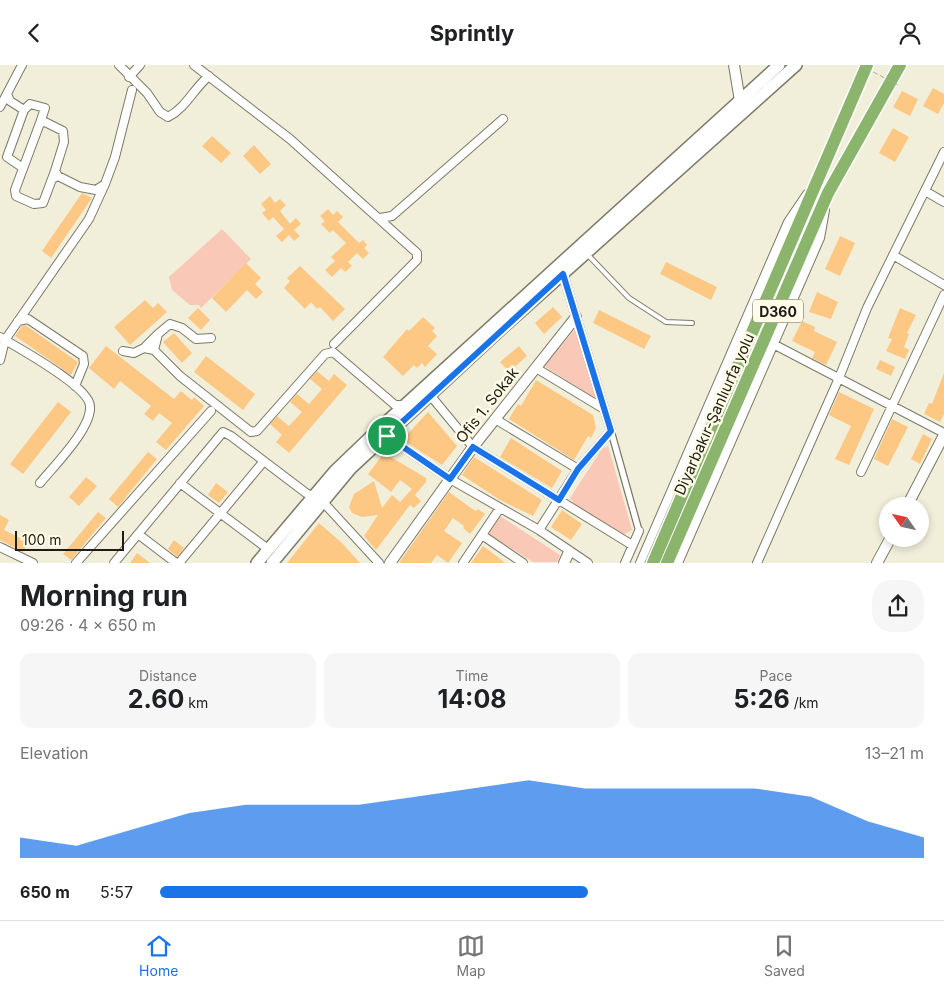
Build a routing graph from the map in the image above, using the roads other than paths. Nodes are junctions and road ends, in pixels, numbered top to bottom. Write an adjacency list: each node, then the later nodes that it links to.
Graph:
1 (22, 65): 14 (street)
2 (119, 65): 11 (street)
3 (140, 65): 11 (street)
4 (194, 65): 10 (street)
5 (734, 65): 15 (street)
6 (779, 65): 15 (main road)
7 (796, 65): 31 (main road)
8 (867, 65): 23 (highway, Diyarbakır-Şanlıurfa yolu / D360)
9 (900, 65): 26 (highway, Diyarbakır-Şanlıurfa yolu / D360)
10 (209, 76): 12 (street); 29 (street)
11 (131, 78): 12 (street); 13 (street)
12 (141, 88): 13 (street)
13 (132, 90): 25 (street)
14 (8, 98): 16 (street); 17 (street)
15 (740, 101): 55 (main road)
16 (0, 107)
17 (23, 110): 19 (street); 21 (street)
18 (503, 119): 28 (street)
19 (43, 123): 21 (street); 22 (street)
20 (944, 152): 24 (street)
21 (23, 168): 22 (street)
22 (55, 176): 25 (street)
23 (818, 177): 98 (street); 99 (highway, Diyarbakır-Şanlıurfa yolu / D360)
24 (925, 191): 27 (street); 32 (street)
25 (98, 193): 36 (street)
26 (828, 193): 44 (street); 100 (highway, Diyarbakır-Şanlıurfa yolu / D360)
27 (944, 202)
28 (392, 217): 29 (street); 30 (street)
29 (380, 219): 30 (street)
30 (388, 226): 47 (street)
31 (587, 253): 33 (main road); 40 (lane)
32 (893, 255): 34 (street); 51 (street)
33 (563, 274): 37 (street); 53 (main road)
34 (944, 285)
35 (944, 295): 56 (street)
36 (27, 307): 38 (street); 39 (street)
37 (576, 317): 50 (street, Ofis 1. Sokak); 58 (street)
38 (28, 319): 39 (street); 52 (street)
39 (18, 321): 43 (street)
40 (692, 323)
41 (158, 334): 42 (street); 45 (street); 46 (street)
42 (211, 338)
43 (3, 339): 49 (street); 52 (street)
44 (775, 345): 51 (street); 101 (street)
45 (144, 348): 46 (street); 48 (street)
46 (154, 350): 54 (street)
47 (331, 350): 55 (street); 57 (street)
48 (123, 351)
49 (0, 360)
50 (536, 368): 58 (street); 60 (street, Ofis 1. Sokak)
51 (839, 378): 56 (street); 102 (street)
52 (75, 386): 69 (street)
53 (430, 395): 62 (main road); 64 (street)
54 (211, 400): 57 (street); 59 (street)
55 (404, 405): 72 (main road)
56 (890, 405): 63 (street); 67 (street)
57 (221, 407): 59 (street)
58 (604, 409): 61 (street)
59 (211, 411): 86 (street)
60 (495, 419): 64 (street, Ofis 1. Sokak); 66 (street)
61 (611, 431): 66 (street); 77 (street)
62 (387, 436): 68 (street); 72 (main road)
63 (943, 440): 71 (street)
64 (473, 447): 68 (street, Ofis 1. Sokak); 73 (street)
65 (264, 461): 70 (street); 72 (street); 75 (street)
66 (578, 469): 73 (street)
67 (861, 472)
68 (450, 479): 74 (street); 92 (street, Ofis 1. Sokak)
69 (40, 483)
70 (180, 483): 75 (street); 78 (street)
71 (912, 497)
72 (319, 499): 83 (main road); 90 (main road); 91 (street)
73 (559, 500): 76 (street); 80 (street)
74 (500, 508): 76 (street); 79 (street)
75 (220, 513): 83 (street); 88 (street)
76 (539, 530): 84 (street)
77 (639, 531): 80 (street)
78 (138, 534): 87 (street); 88 (street)
79 (482, 535): 93 (street); 94 (street)
80 (632, 545): 97 (street)
81 (0, 547): 85 (street)
82 (886, 547): 103 (street)
83 (268, 549): 89 (main road)
84 (569, 552): 95 (street); 96 (street)
85 (33, 563)
86 (76, 563)
87 (114, 563)
88 (178, 563)
89 (257, 563)
90 (272, 563)
91 (379, 563)
92 (390, 563)
93 (463, 563)
94 (523, 563)
95 (564, 563)
96 (588, 563)
97 (625, 563)
98 (640, 563)
99 (653, 563)
100 (667, 563)
101 (678, 563)
102 (757, 563)
103 (877, 563)

